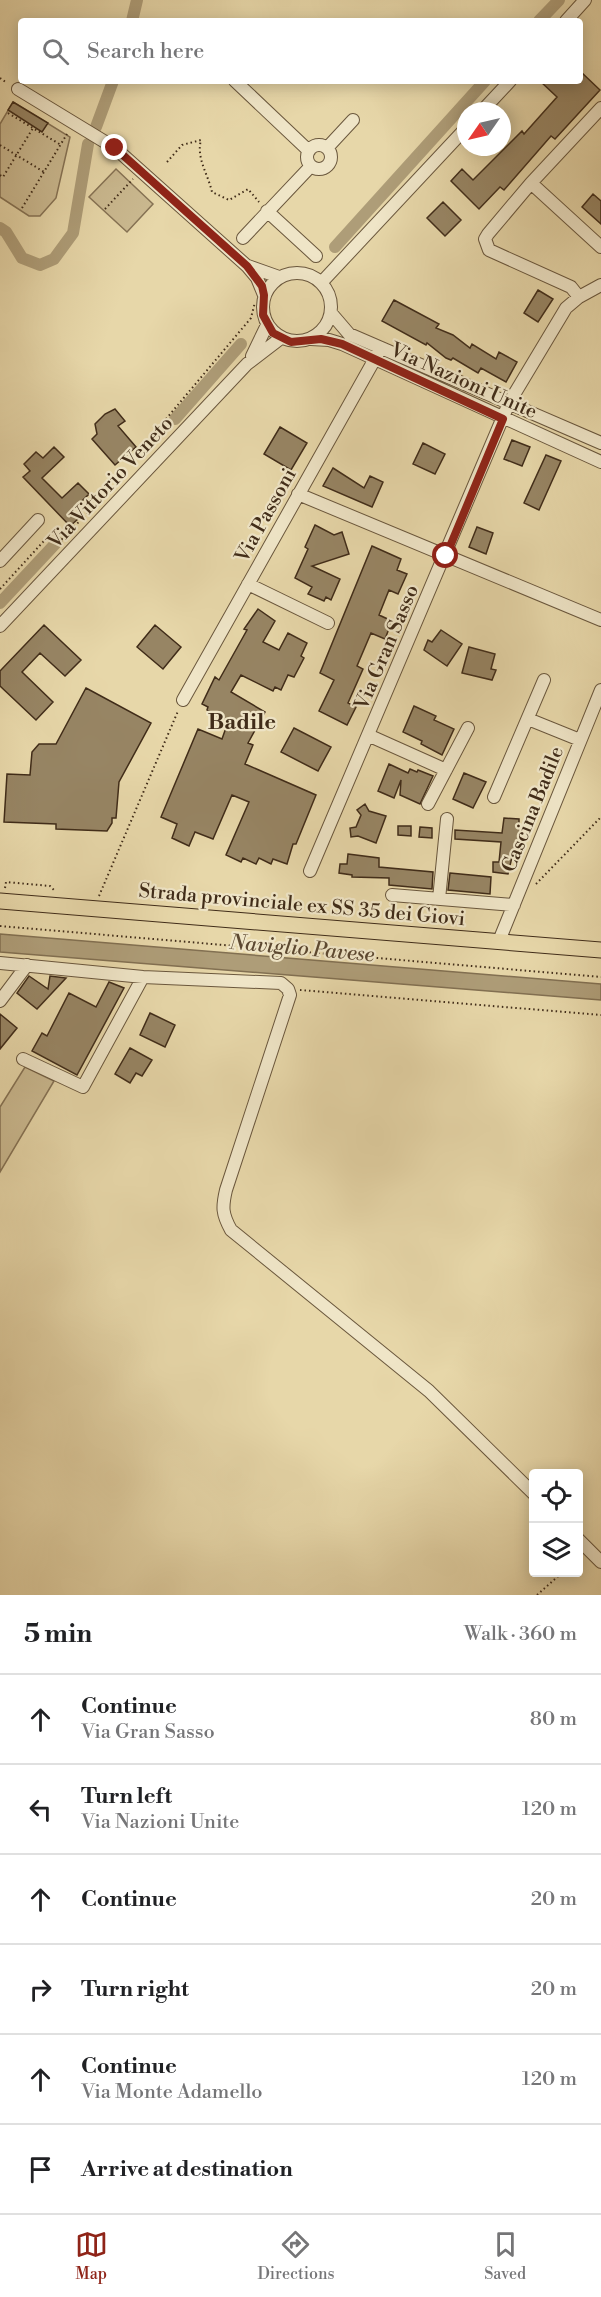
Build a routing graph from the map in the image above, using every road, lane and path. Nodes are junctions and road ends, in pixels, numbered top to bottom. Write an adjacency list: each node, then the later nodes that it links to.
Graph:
1 (585, 0): 2 (street)
2 (569, 18)
3 (238, 84): 16 (street)
4 (507, 84): 6 (street)
5 (18, 89): 10 (street)
6 (490, 102)
7 (601, 108): 23 (street)
8 (8, 113): 11 (path)
9 (353, 120): 15 (street)
10 (73, 123): 14 (path); 20 (street)
11 (33, 128): 14 (path); 17 (path)
12 (457, 138): 32 (street)
13 (0, 145): 17 (path)
14 (61, 145): 21 (path)
15 (327, 148): 16 (street); 19 (street)
16 (309, 151): 19 (street)
17 (16, 155): 21 (path); 22 (path)
18 (167, 162): 26 (path)
19 (311, 166): 26 (street)
20 (141, 171): 25 (path); 30 (street)
21 (44, 172): 24 (path)
22 (0, 175)
23 (531, 183): 28 (street); 35 (street)
24 (22, 208)
25 (105, 209)
26 (267, 211): 27 (street); 29 (street)
27 (243, 237)
28 (601, 247)
29 (316, 256)
30 (247, 266): 31 (street); 34 (street)
31 (279, 277): 32 (street); 34 (street)
32 (321, 283): 36 (street)
33 (601, 285): 35 (street, Via Gran Sasso)
34 (260, 296): 37 (street); 47 (path)
35 (579, 297): 43 (street, Via Gran Sasso)
36 (331, 313): 39 (street); 40 (street, Via Nazioni Unite)
37 (267, 325): 38 (street); 42 (street, Via Vittorio Veneto)
38 (281, 338): 39 (street); 42 (street, Via Vittorio Veneto)
39 (311, 339): 41 (street, Via Nazioni Unite)
40 (381, 348): 41 (street, Via Passoni); 43 (street, Via Nazioni Unite)
41 (375, 361): 44 (street, Via Nazioni Unite); 49 (street, Via Passoni)
42 (248, 364): 57 (street, Via Vittorio Veneto)
43 (509, 403): 44 (street, Via Gran Sasso); 45 (street, Via Nazioni Unite)
44 (503, 419): 46 (street, Via Nazioni Unite); 51 (street, Via Gran Sasso)
45 (601, 443)
46 (601, 462)
47 (136, 465)
48 (128, 474): 54 (path)
49 (298, 494): 51 (street); 53 (street, Via Passoni)
50 (38, 520): 52 (street)
51 (446, 556): 55 (street); 63 (street, Via Gran Sasso)
52 (0, 561)
53 (248, 584): 56 (street); 60 (street, Via Passoni)
54 (0, 589)
55 (601, 620)
56 (328, 623)
57 (0, 626)
58 (544, 680): 61 (street)
59 (601, 690): 64 (street, Cascina Badile)
60 (183, 700): 74 (path)
61 (528, 719): 64 (street); 66 (street)
62 (468, 728): 65 (street)
63 (370, 736): 65 (street); 70 (street, Via Gran Sasso)
64 (580, 741): 78 (street, Cascina Badile)
65 (446, 770): 67 (street)
66 (494, 797)
67 (428, 804)
68 (601, 817): 72 (path)
69 (447, 819): 76 (street)
70 (310, 872)
71 (0, 888): 73 (path)
72 (530, 890)
73 (57, 893)
74 (89, 895)
75 (392, 895): 76 (street)
76 (439, 899): 78 (street)
77 (0, 901): 80 (main road, Strada provinciale ex SS 35 dei Giovi)
78 (514, 905): 80 (street, Cascina Badile)
79 (0, 926): 85 (path)
80 (499, 941): 81 (main road, Strada provinciale ex SS 35 dei Giovi)
81 (601, 950)
82 (0, 963): 83 (street)
83 (27, 966): 84 (street); 87 (street)
84 (143, 977): 86 (street); 89 (street)
85 (601, 977)
86 (288, 989): 88 (path); 90 (street)
87 (0, 1001)
88 (601, 1015)
89 (23, 1059)
90 (529, 1489)
91 (583, 1543): 92 (street)
92 (601, 1562)
93 (557, 1577): 94 (path)
94 (537, 1595)

